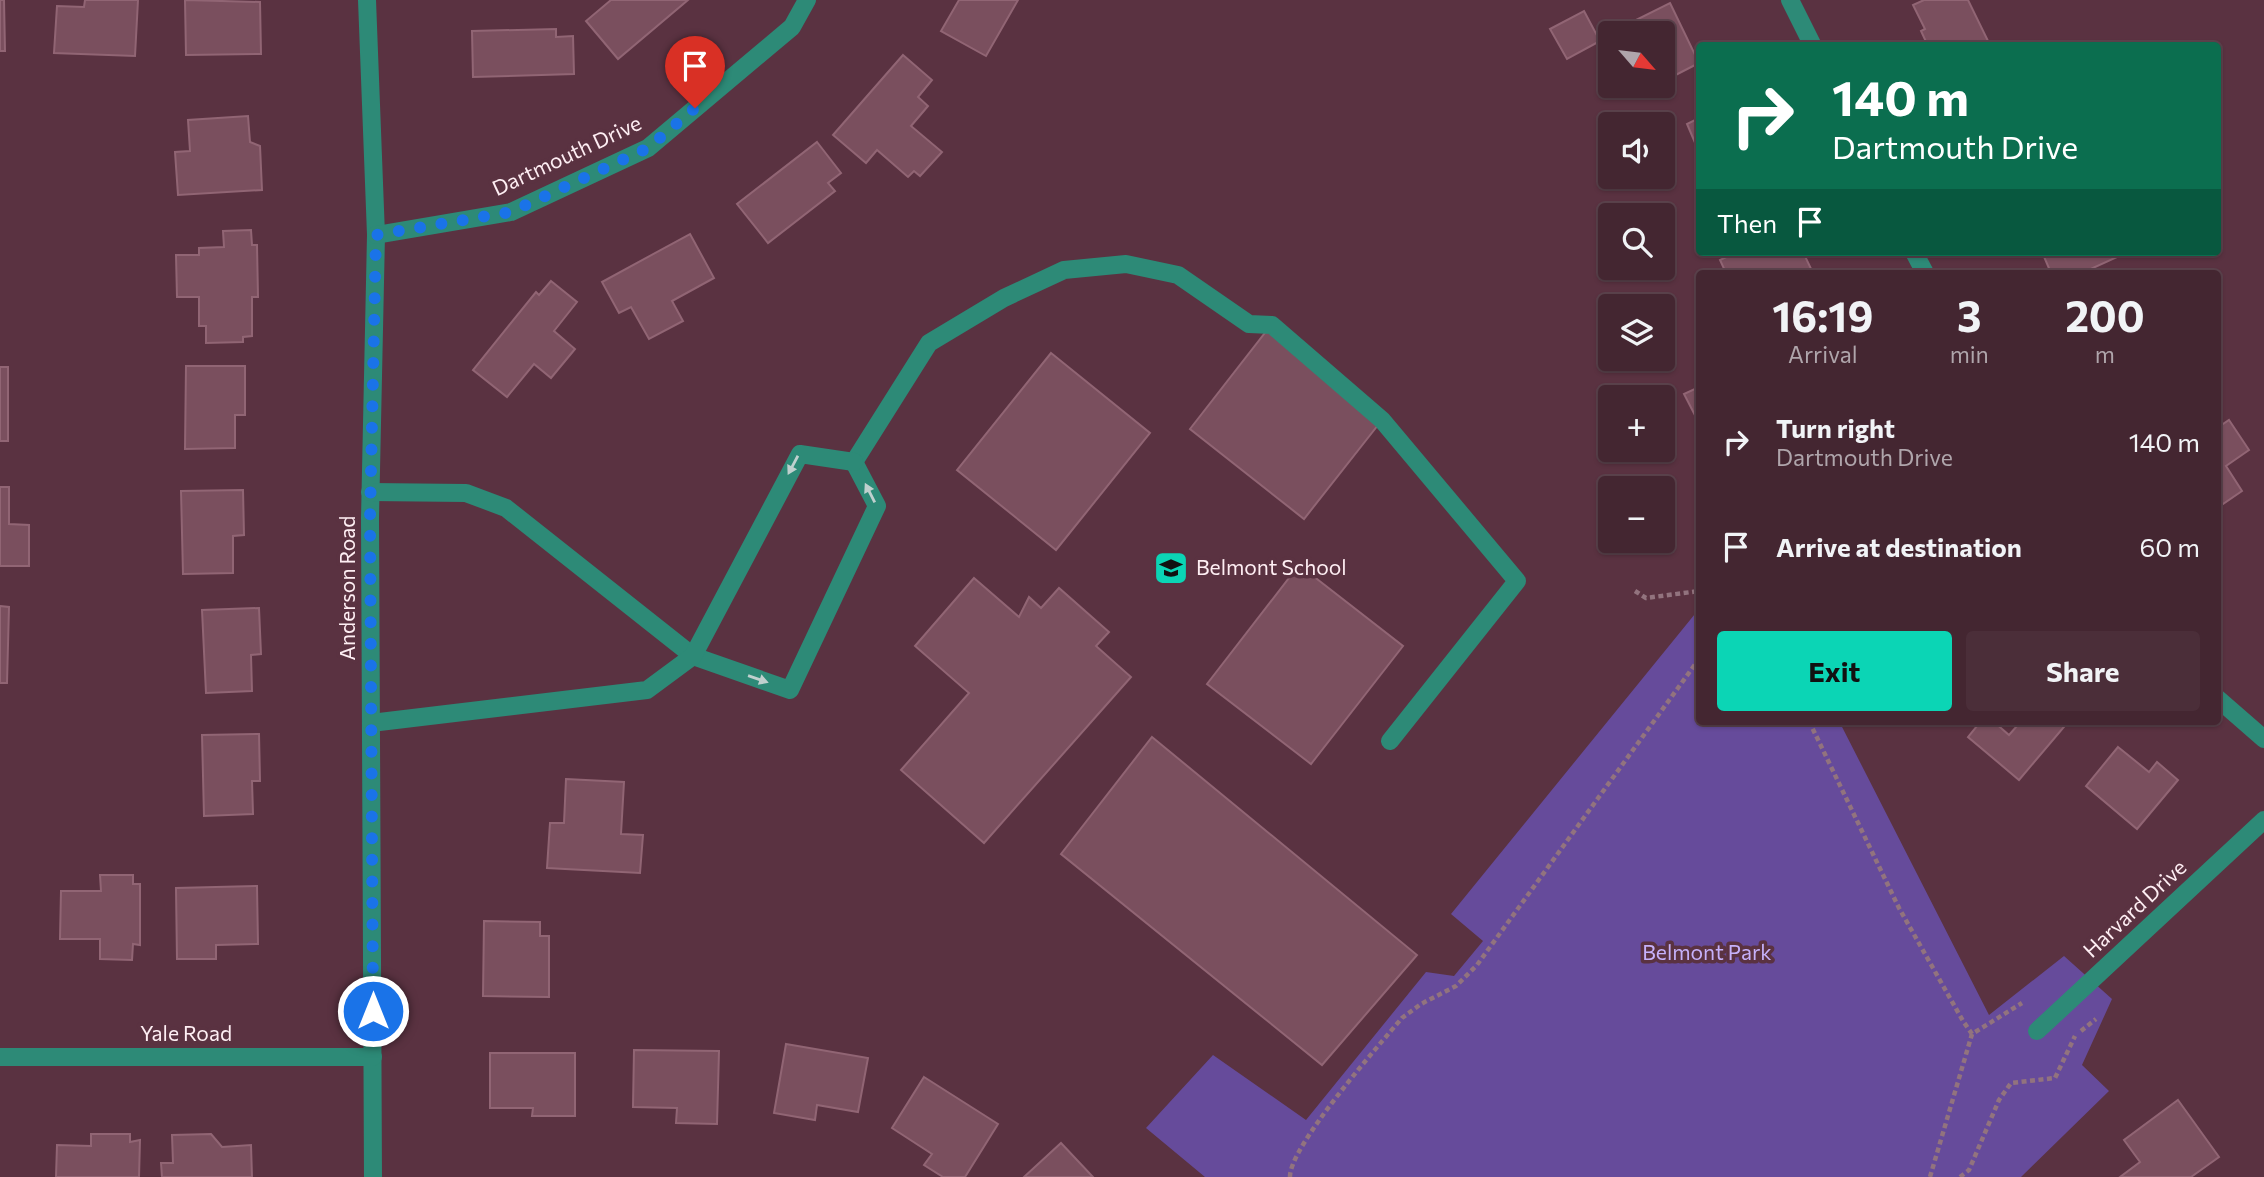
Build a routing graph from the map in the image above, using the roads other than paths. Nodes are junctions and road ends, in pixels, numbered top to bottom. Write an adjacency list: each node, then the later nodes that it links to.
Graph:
1 (367, 0): 5 (street, Anderson Road)
2 (807, 0): 5 (street, Dartmouth Drive)
3 (1790, 0): 4 (street)
4 (1811, 42)
5 (376, 235): 7 (street, Anderson Road)
6 (854, 462): 8 (street, one-way to 8); 8 (street, one-way to 6); 12 (street)
7 (370, 492): 8 (street); 10 (street, Anderson Road)
8 (693, 656): 10 (street)
9 (2221, 701): 11 (street)
10 (371, 723): 16 (street, Anderson Road)
11 (2264, 739)
12 (1390, 741)
13 (2264, 820): 14 (street, Harvard Drive)
14 (2037, 1031)
15 (0, 1056): 16 (street, Yale Road)
16 (373, 1057): 17 (street, Anderson Road)
17 (373, 1177)

